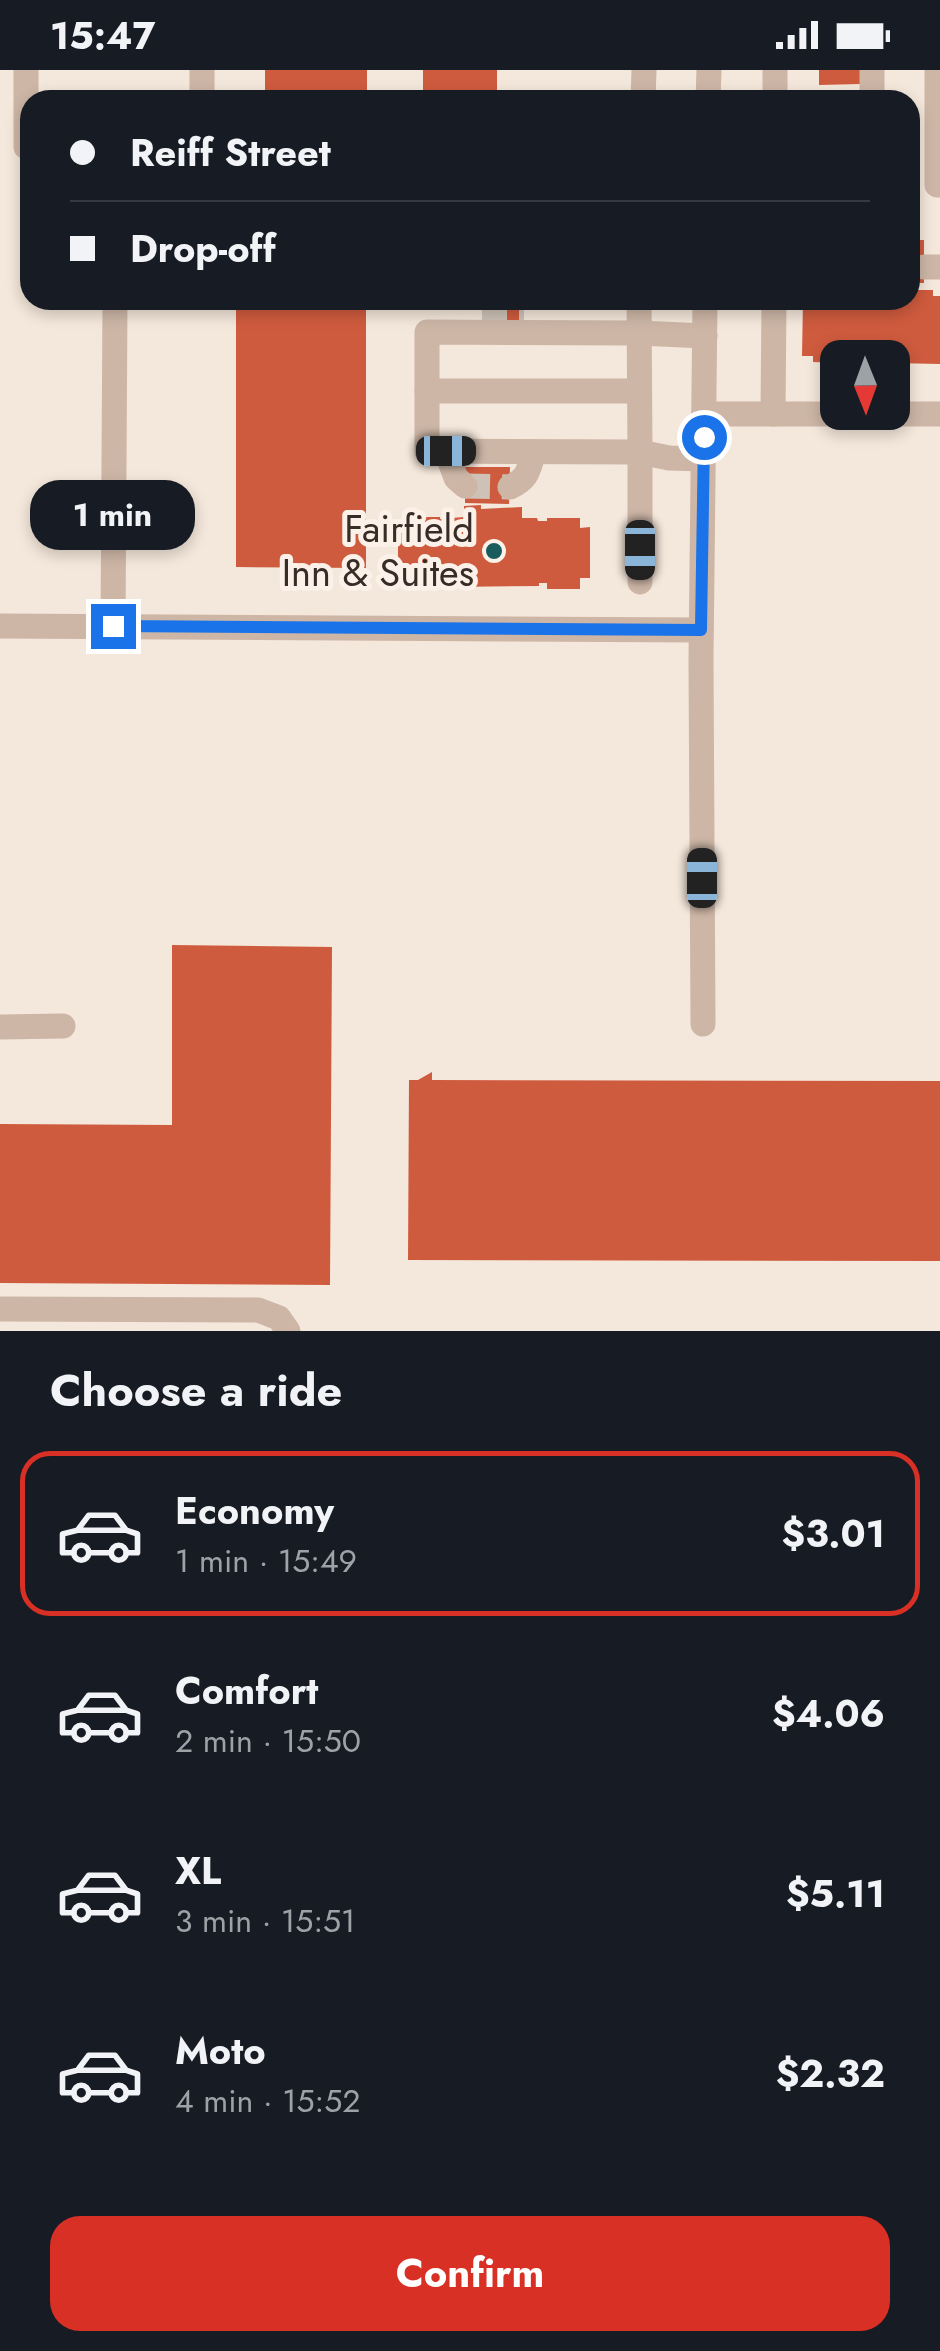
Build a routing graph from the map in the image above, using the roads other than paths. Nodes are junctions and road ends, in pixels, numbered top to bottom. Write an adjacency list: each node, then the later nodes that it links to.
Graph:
1 (937, 70): 2 (street)
2 (939, 173)
3 (115, 310): 22 (street)
4 (639, 310): 7 (street)
5 (706, 310): 8 (street)
6 (774, 310): 12 (street)
7 (639, 332): 8 (street); 9 (street); 10 (street)
8 (705, 336): 11 (street)
9 (427, 390): 10 (street); 14 (street)
10 (640, 391): 16 (street)
11 (704, 414): 12 (street); 17 (street)
12 (773, 414): 13 (street)
13 (940, 414)
14 (446, 451): 15 (street); 18 (street)
15 (534, 452): 16 (street); 19 (street)
16 (640, 452): 17 (street); 20 (street)
17 (704, 459): 23 (street)
18 (465, 486)
19 (510, 487)
20 (640, 582)
21 (0, 626): 22 (street)
22 (113, 626): 23 (street)
23 (701, 630): 24 (street)
24 (703, 1024)
25 (62, 1026): 26 (street)
26 (0, 1027)
27 (0, 1309): 28 (street)
28 (288, 1331)

